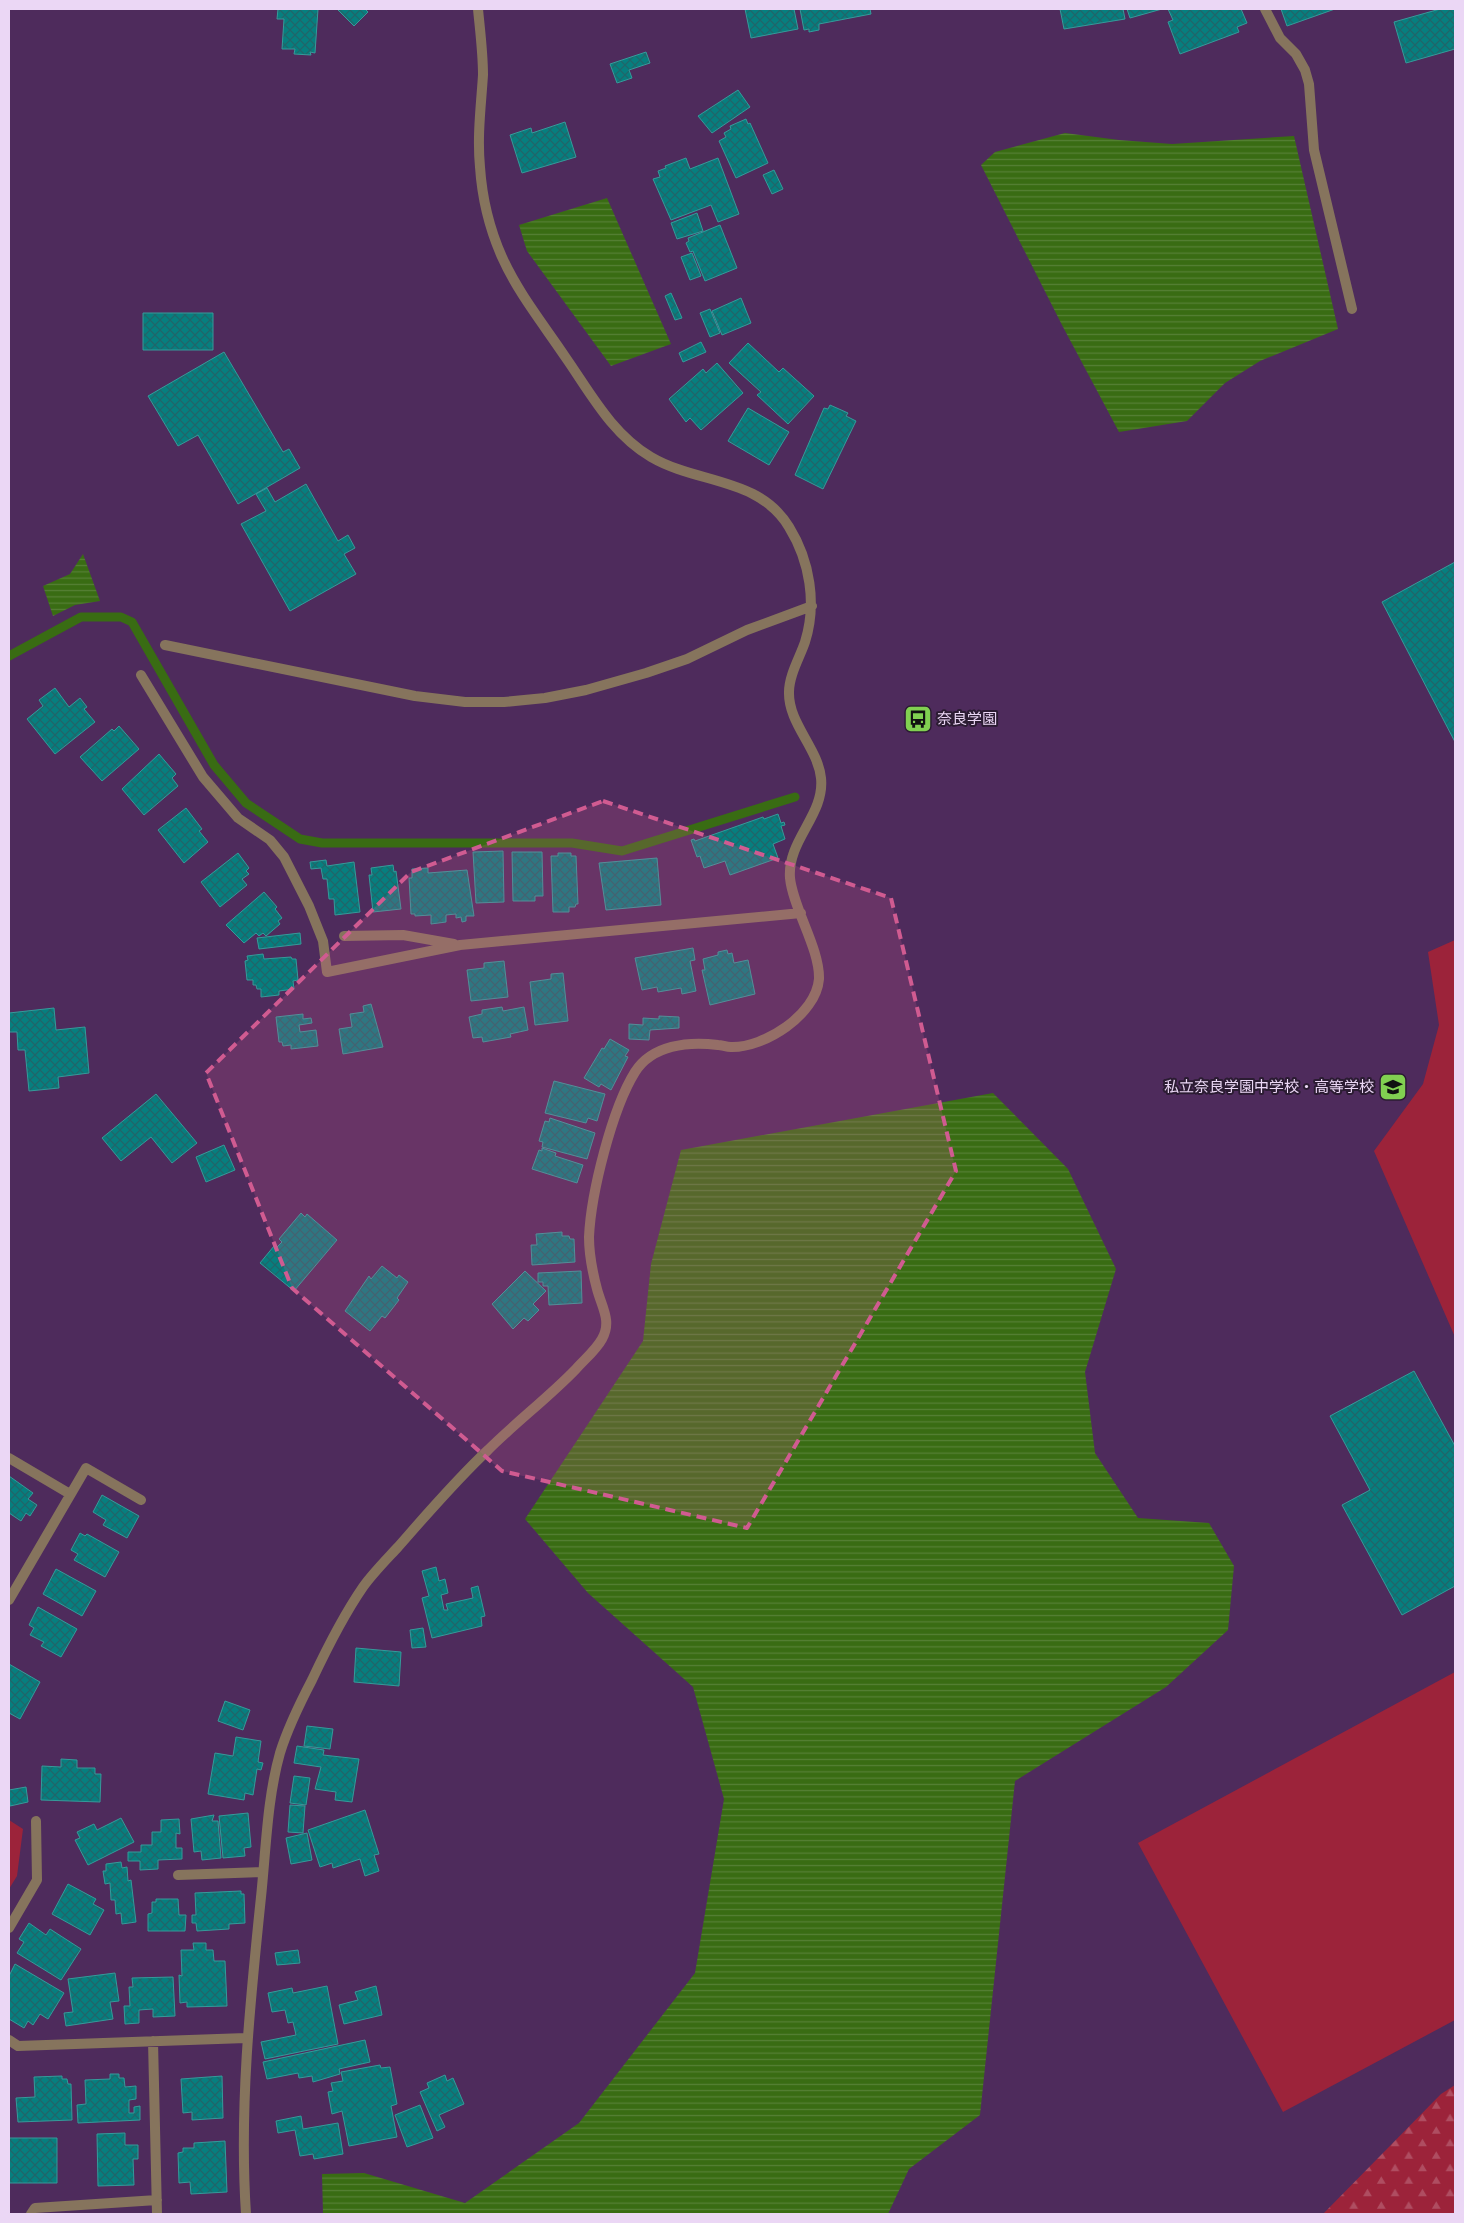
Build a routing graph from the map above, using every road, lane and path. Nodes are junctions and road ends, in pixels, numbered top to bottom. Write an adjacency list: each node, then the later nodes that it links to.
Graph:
1 (478, 9): 4 (street)
2 (1265, 9): 3 (street)
3 (1352, 309)
4 (812, 606): 5 (street); 7 (street)
5 (165, 645)
6 (140, 675): 9 (street)
7 (801, 913): 9 (street); 15 (street)
8 (344, 936): 9 (street)
9 (460, 945)
10 (9, 1458): 11 (street)
11 (70, 1494): 12 (street); 13 (street)
12 (141, 1500)
13 (9, 1600)
14 (36, 1821): 17 (street)
15 (263, 1872): 16 (street); 18 (street)
16 (178, 1875)
17 (9, 1928)
18 (246, 2038): 20 (street); 24 (street)
19 (9, 2040): 20 (street)
20 (153, 2041): 21 (street)
21 (157, 2200): 22 (street); 23 (street)
22 (31, 2214)
23 (157, 2214)
24 (246, 2214)

